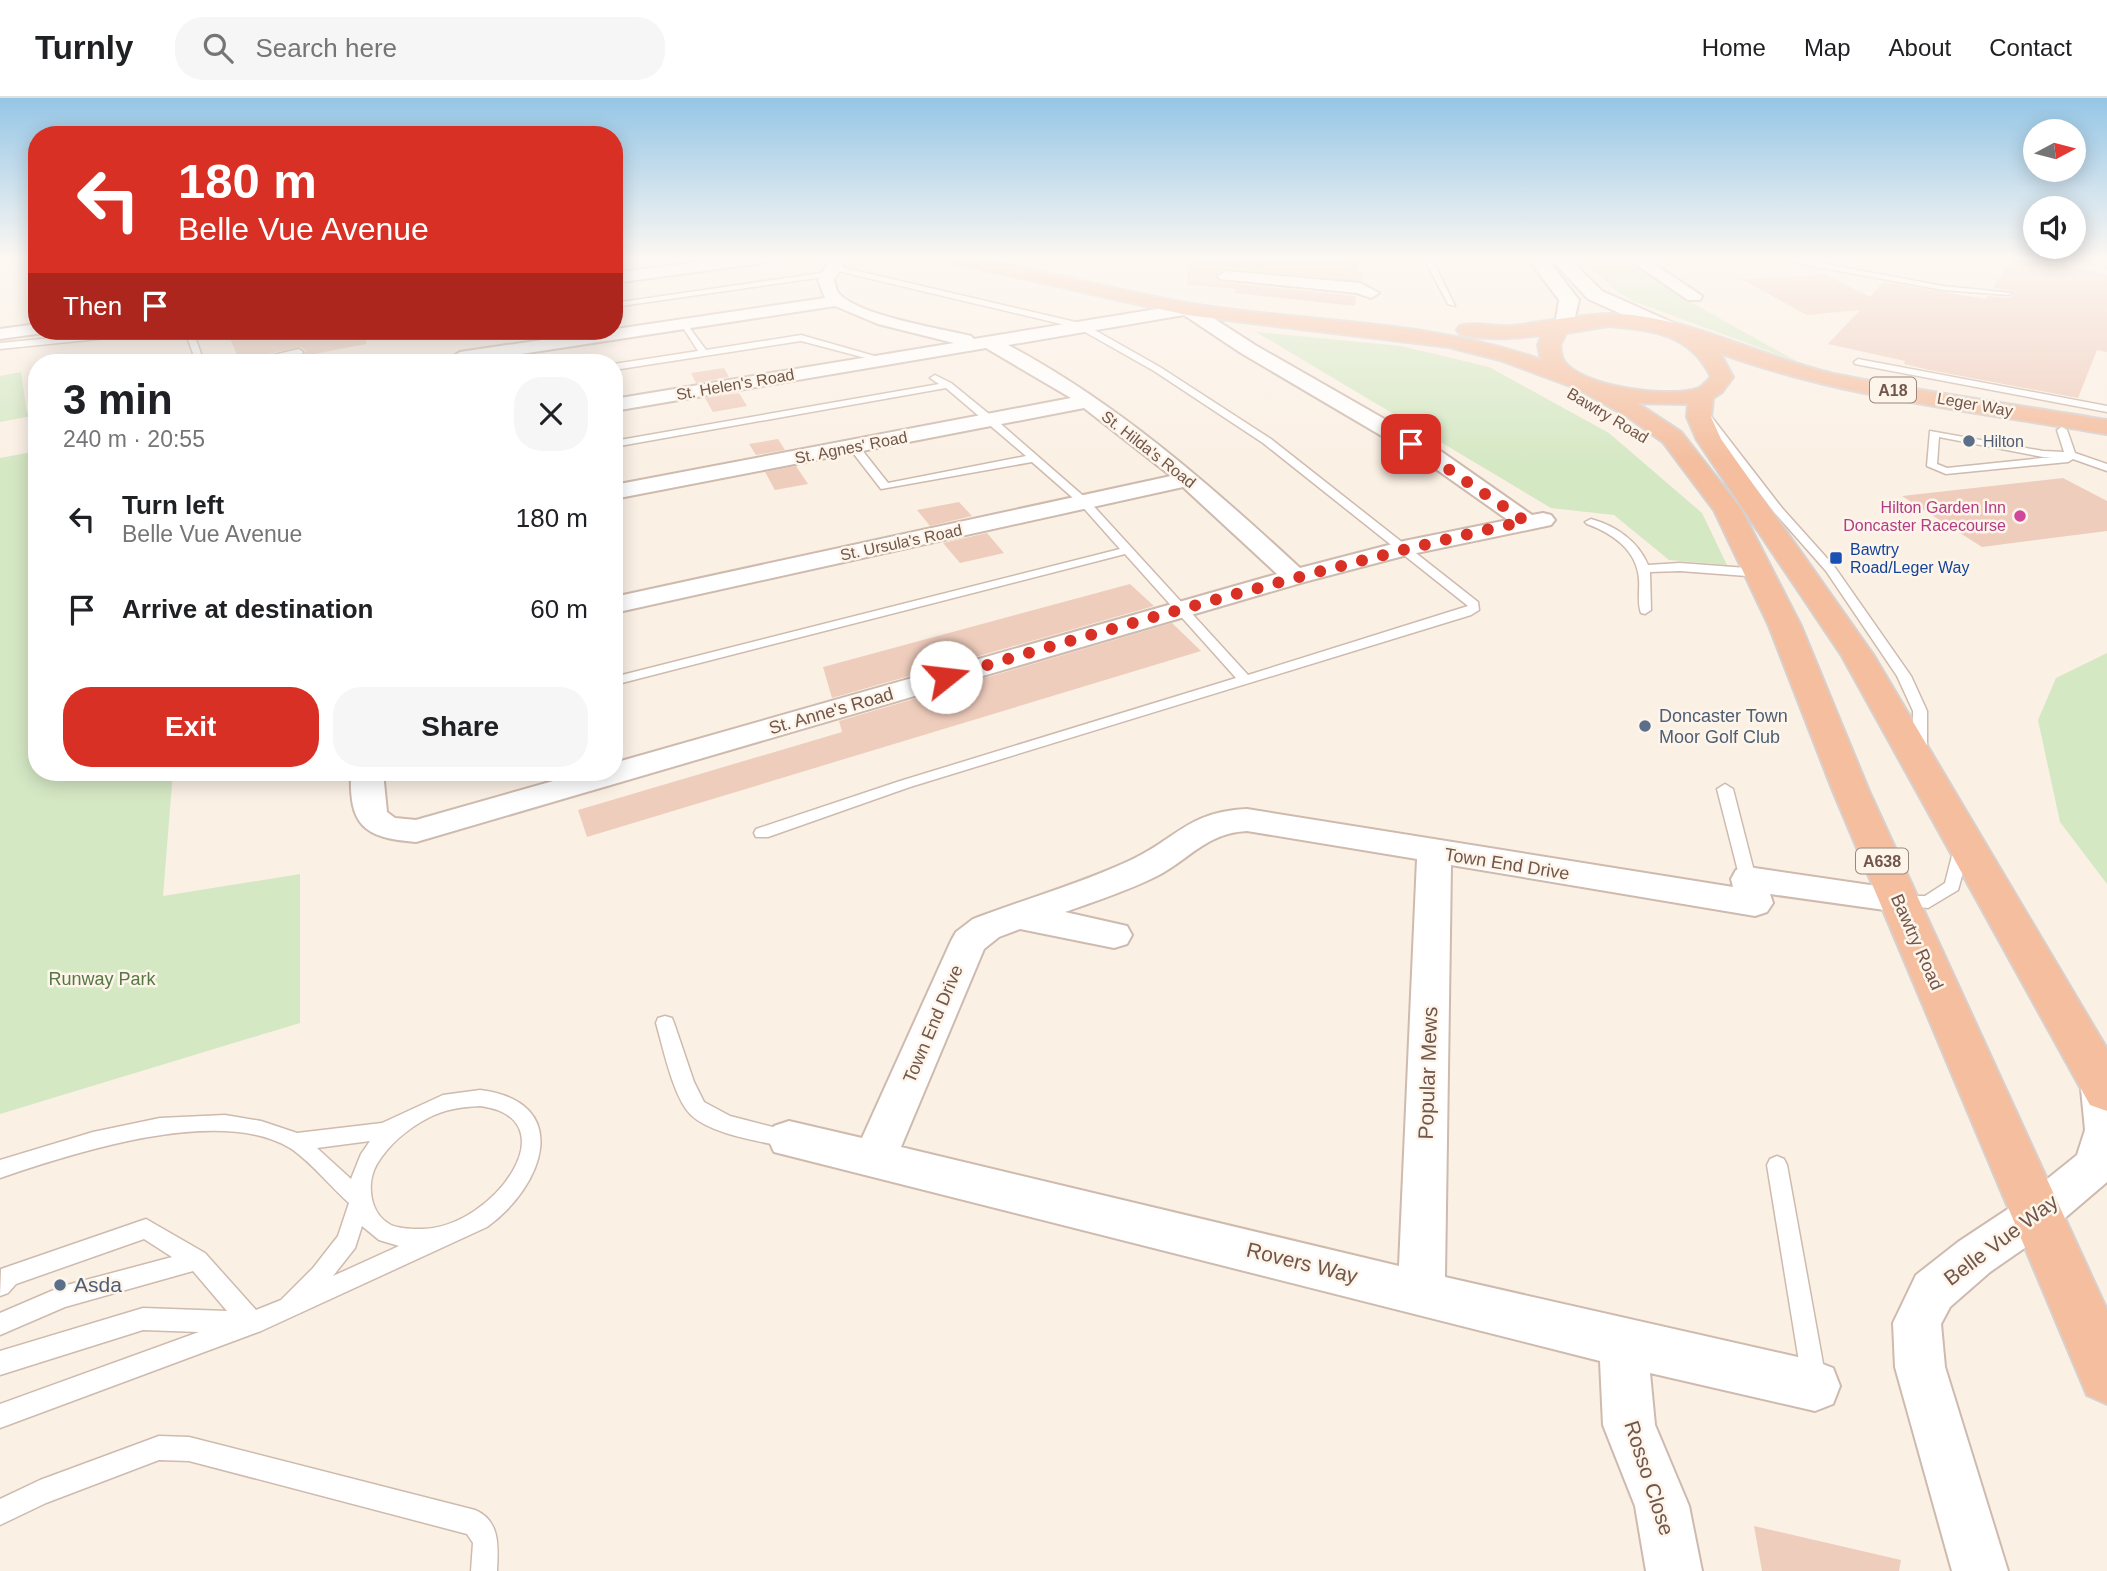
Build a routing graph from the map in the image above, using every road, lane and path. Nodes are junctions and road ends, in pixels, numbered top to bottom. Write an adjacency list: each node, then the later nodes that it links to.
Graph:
1 (667, 326): 14 (street)
2 (686, 326): 24 (lane)
3 (908, 326): 20 (street, St. Hilda's Road)
4 (1081, 326): 20 (street, St. Helen's Road); 52 (lane)
5 (1215, 326): 16 (street)
6 (1346, 326): 22 (highway)
7 (1417, 326): 8 (highway, Leger Way)
8 (1562, 326): 32 (highway)
9 (1644, 326): 12 (highway, Leger Way)
10 (1665, 326): 12 (street)
11 (28, 331): 15 (street)
12 (1677, 331): 34 (highway); 39 (highway, Leger Way / A18)
13 (1256, 332): 16 (street)
14 (623, 333)
15 (0, 334)
16 (1228, 336): 52 (street, St. Anne's Road)
17 (59, 340): 21 (lane)
18 (469, 340): 26 (street)
19 (580, 340): 27 (street)
20 (980, 343): 28 (street, St. Helen's Road); 35 (street, St. Hilda's Road)
21 (0, 346)
22 (1473, 346): 32 (highway); 50 (highway, Bawtry Road)
23 (299, 352): 25 (lane)
24 (704, 353): 28 (lane); 30 (lane)
25 (289, 354)
26 (461, 354)
27 (495, 354)
28 (881, 359): 36 (street, St. Helen's Road)
29 (1858, 362): 37 (lane)
30 (623, 366)
31 (935, 378): 33 (lane)
32 (1580, 383): 34 (highway, Leger Way); 50 (highway, Bawtry Road / A638)
33 (948, 385): 38 (lane); 42 (lane)
34 (1706, 395): 40 (highway, Leger Way / A18); 67 (highway)
35 (1088, 401): 38 (street, St. Agnes' Road); 47 (street, St. Hilda's Road)
36 (623, 403)
37 (2107, 409)
38 (991, 420): 43 (street, St. Agnes' Road); 45 (lane)
39 (2107, 427)
40 (2062, 430): 41 (highway, Leger Way / A18); 44 (lane)
41 (2107, 438)
42 (623, 442)
43 (854, 447): 45 (lane); 48 (street, St. Agnes' Road)
44 (2070, 455): 44 (lane); 46 (lane)
45 (1034, 458): 49 (lane)
46 (2107, 468)
47 (1188, 479): 49 (street, St. Ursula's Road); 56 (street, St. Hilda's Road)
48 (623, 490)
49 (1084, 502): 53 (lane); 57 (street, St. Ursula's Road)
50 (1727, 509): 55 (highway, Bawtry Road / A638)
51 (1591, 522): 54 (lane)
52 (1404, 548): 56 (street, St. Anne's Road); 61 (lane)
53 (1128, 550): 58 (lane); 60 (lane)
54 (1644, 569): 55 (lane); 59 (lane)
55 (1760, 573): 71 (highway, Bawtry Road / A638)
56 (1295, 577): 58 (street, St. Anne's Road)
57 (623, 603)
58 (1182, 608): 61 (lane); 62 (street, St. Anne's Road)
59 (1645, 610)
60 (623, 679)
61 (1245, 680): 66 (lane)
62 (623, 771)
63 (368, 781): 64 (street, St. Anne's Road)
64 (588, 781)
65 (1725, 789): 69 (lane)
66 (762, 833)
67 (1964, 842): 71 (lane); 74 (highway)
68 (1434, 852): 69 (street, Town End Drive); 70 (street, Town End Drive); 86 (street, Popular Mews)
69 (1748, 879): 71 (street)
70 (1099, 887): 72 (street, Town End Drive); 72 (street)
71 (1899, 900): 82 (highway, Bawtry Road / A638)
72 (1018, 916): 78 (street, Town End Drive)
73 (665, 1023): 76 (lane)
74 (2103, 1084): 82 (street, Belle Vue Way)
75 (408, 1120): 77 (lane); 81 (lane); 83 (lane)
76 (789, 1139): 78 (street, Rovers Way)
77 (297, 1142): 80 (lane); 81 (lane)
78 (875, 1158): 86 (street, Rovers Way)
79 (1777, 1165): 93 (lane)
80 (0, 1169)
81 (360, 1200): 83 (lane); 87 (lane)
82 (2036, 1215): 92 (highway, Bawtry Road / A638); 98 (street, Belle Vue Way)
83 (448, 1234): 87 (lane)
84 (197, 1260): 85 (lane); 88 (lane); 89 (lane)
85 (0, 1286)
86 (1421, 1293): 90 (street, Rovers Way)
87 (289, 1308): 88 (lane)
88 (253, 1322): 91 (lane); 94 (lane)
89 (0, 1324)
90 (1623, 1343): 93 (street, Rovers Way); 97 (street, Rosso Close)
91 (0, 1363)
92 (2107, 1375)
93 (1815, 1385)
94 (0, 1416)
95 (0, 1512): 96 (lane)
96 (484, 1571)
97 (1674, 1571)
98 (1980, 1571)

